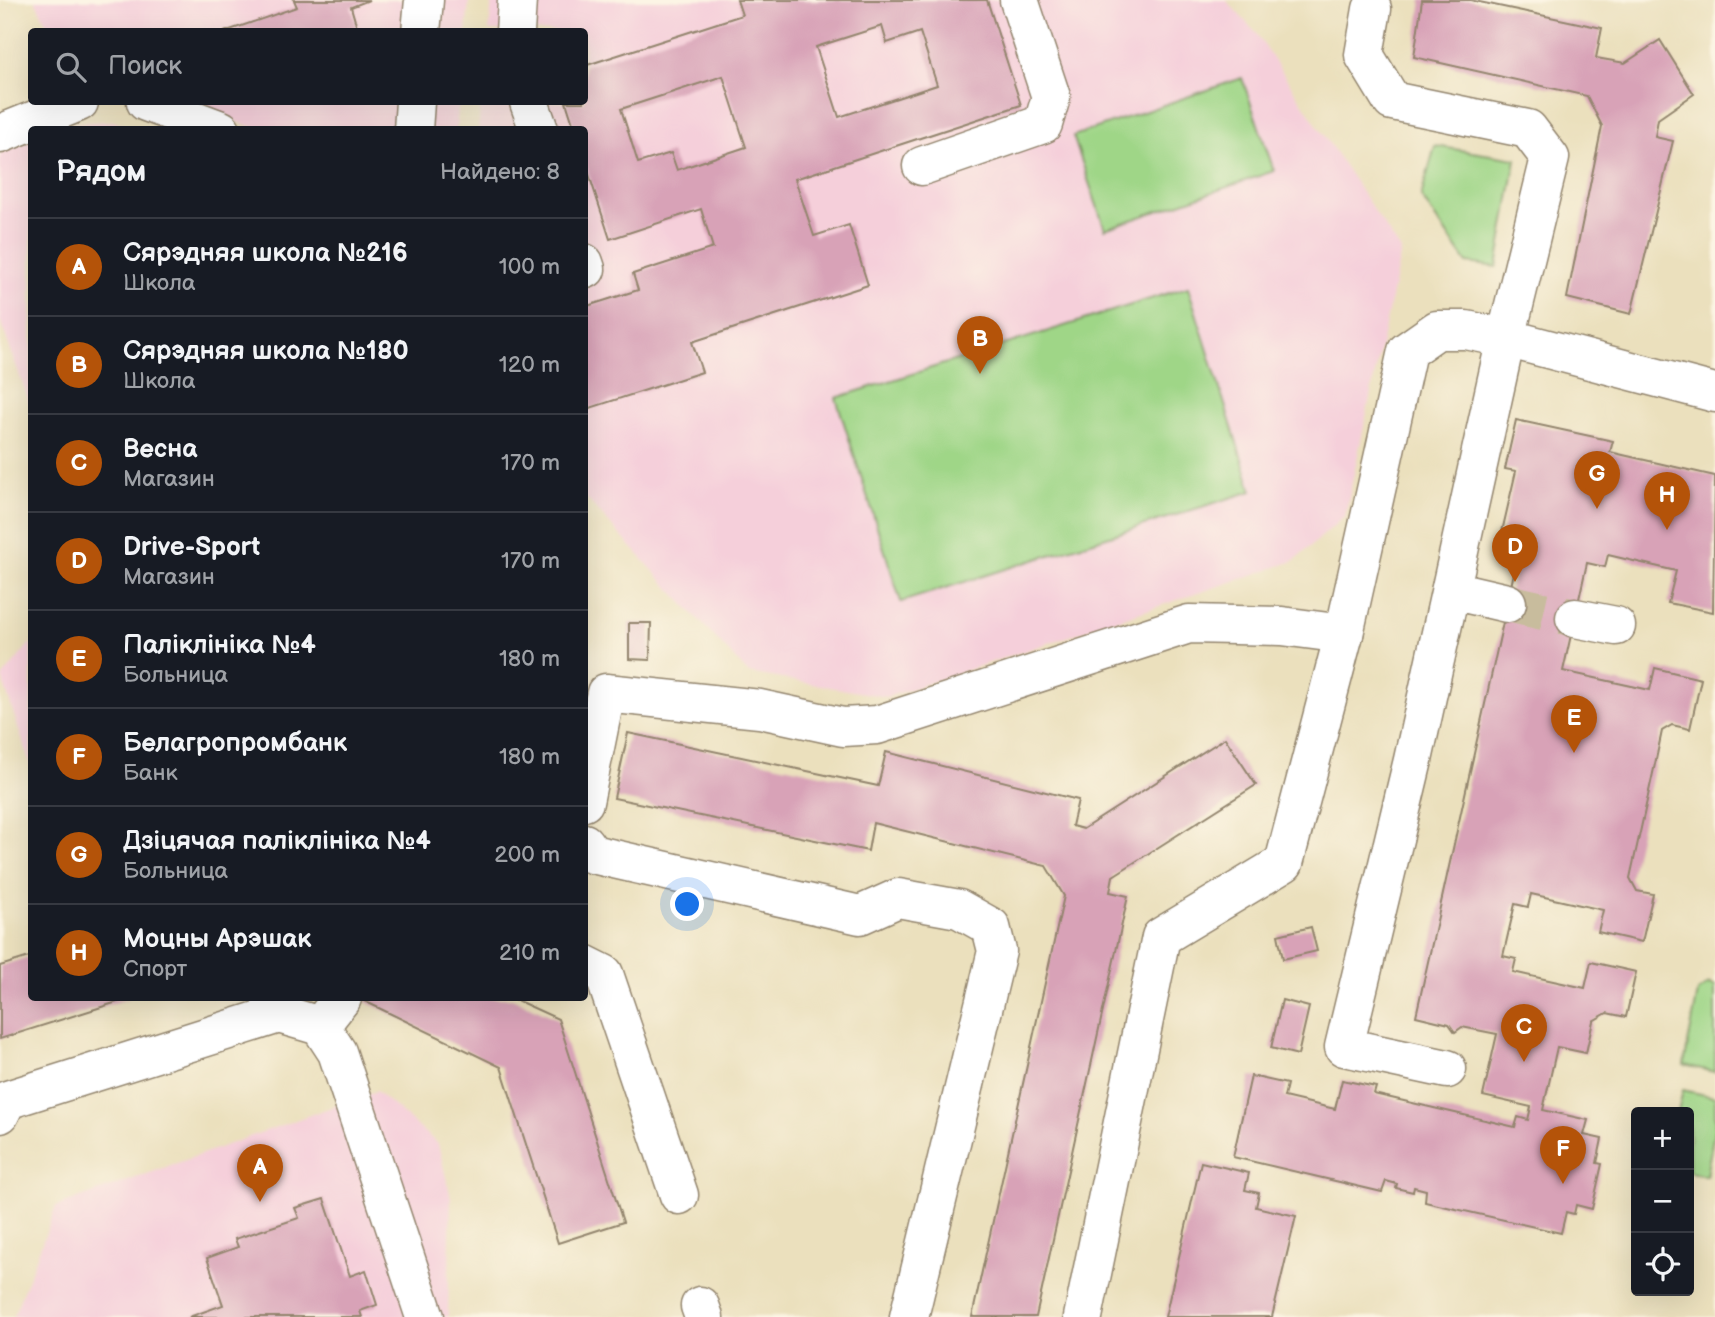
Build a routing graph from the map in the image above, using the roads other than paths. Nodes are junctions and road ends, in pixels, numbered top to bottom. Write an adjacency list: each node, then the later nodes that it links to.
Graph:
1 (424, 0): 5 (lane)
2 (517, 0): 6 (lane)
3 (1019, 0): 15 (lane)
4 (1372, 9): 16 (lane)
5 (421, 28)
6 (516, 28)
7 (72, 105): 14 (lane)
8 (154, 105): 11 (lane)
9 (415, 105): 12 (lane)
10 (530, 105): 13 (lane)
11 (210, 126)
12 (413, 126)
13 (538, 126)
14 (0, 134)
15 (922, 166)
16 (1506, 338): 17 (lane); 18 (lane); 22 (lane)
17 (1715, 393)
18 (1451, 590): 19 (lane); 27 (lane)
19 (1507, 603)
20 (1575, 618): 21 (lane)
21 (1616, 626)
22 (1344, 634): 23 (lane); 32 (lane)
23 (588, 782)
24 (588, 848): 31 (lane)
25 (588, 966): 29 (lane)
26 (331, 1012): 28 (lane); 30 (lane)
27 (1447, 1069)
28 (0, 1114)
29 (679, 1195)
30 (425, 1317)
31 (909, 1317)
32 (1083, 1317)

